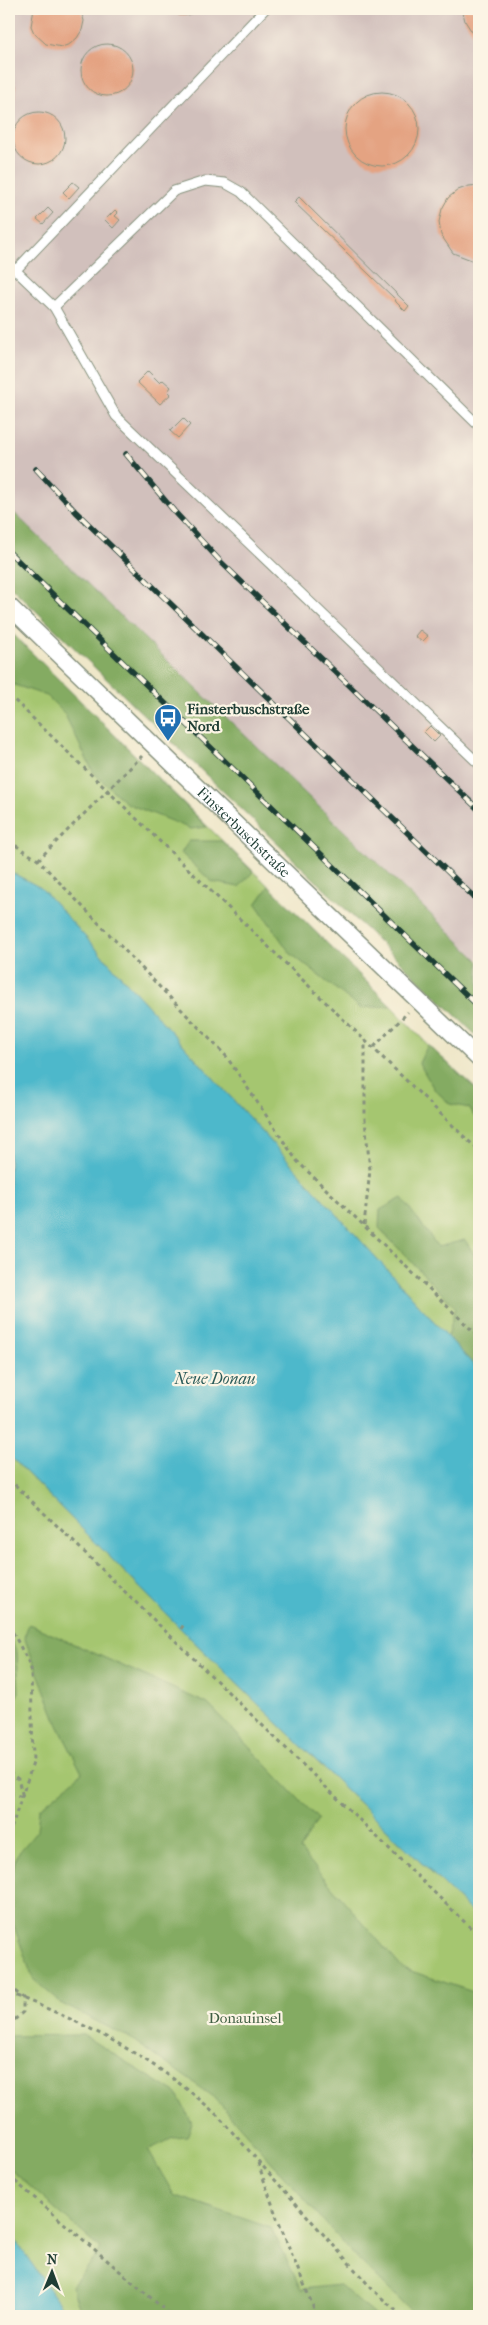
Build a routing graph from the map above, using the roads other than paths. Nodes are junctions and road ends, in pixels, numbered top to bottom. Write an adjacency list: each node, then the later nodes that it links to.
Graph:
1 (265, 9): 2 (lane)
2 (12, 267): 3 (lane)
3 (54, 308): 4 (lane); 6 (lane)
4 (479, 426)
5 (9, 606): 7 (street, Finsterbuschstraße)
6 (479, 764)
7 (479, 1059)

